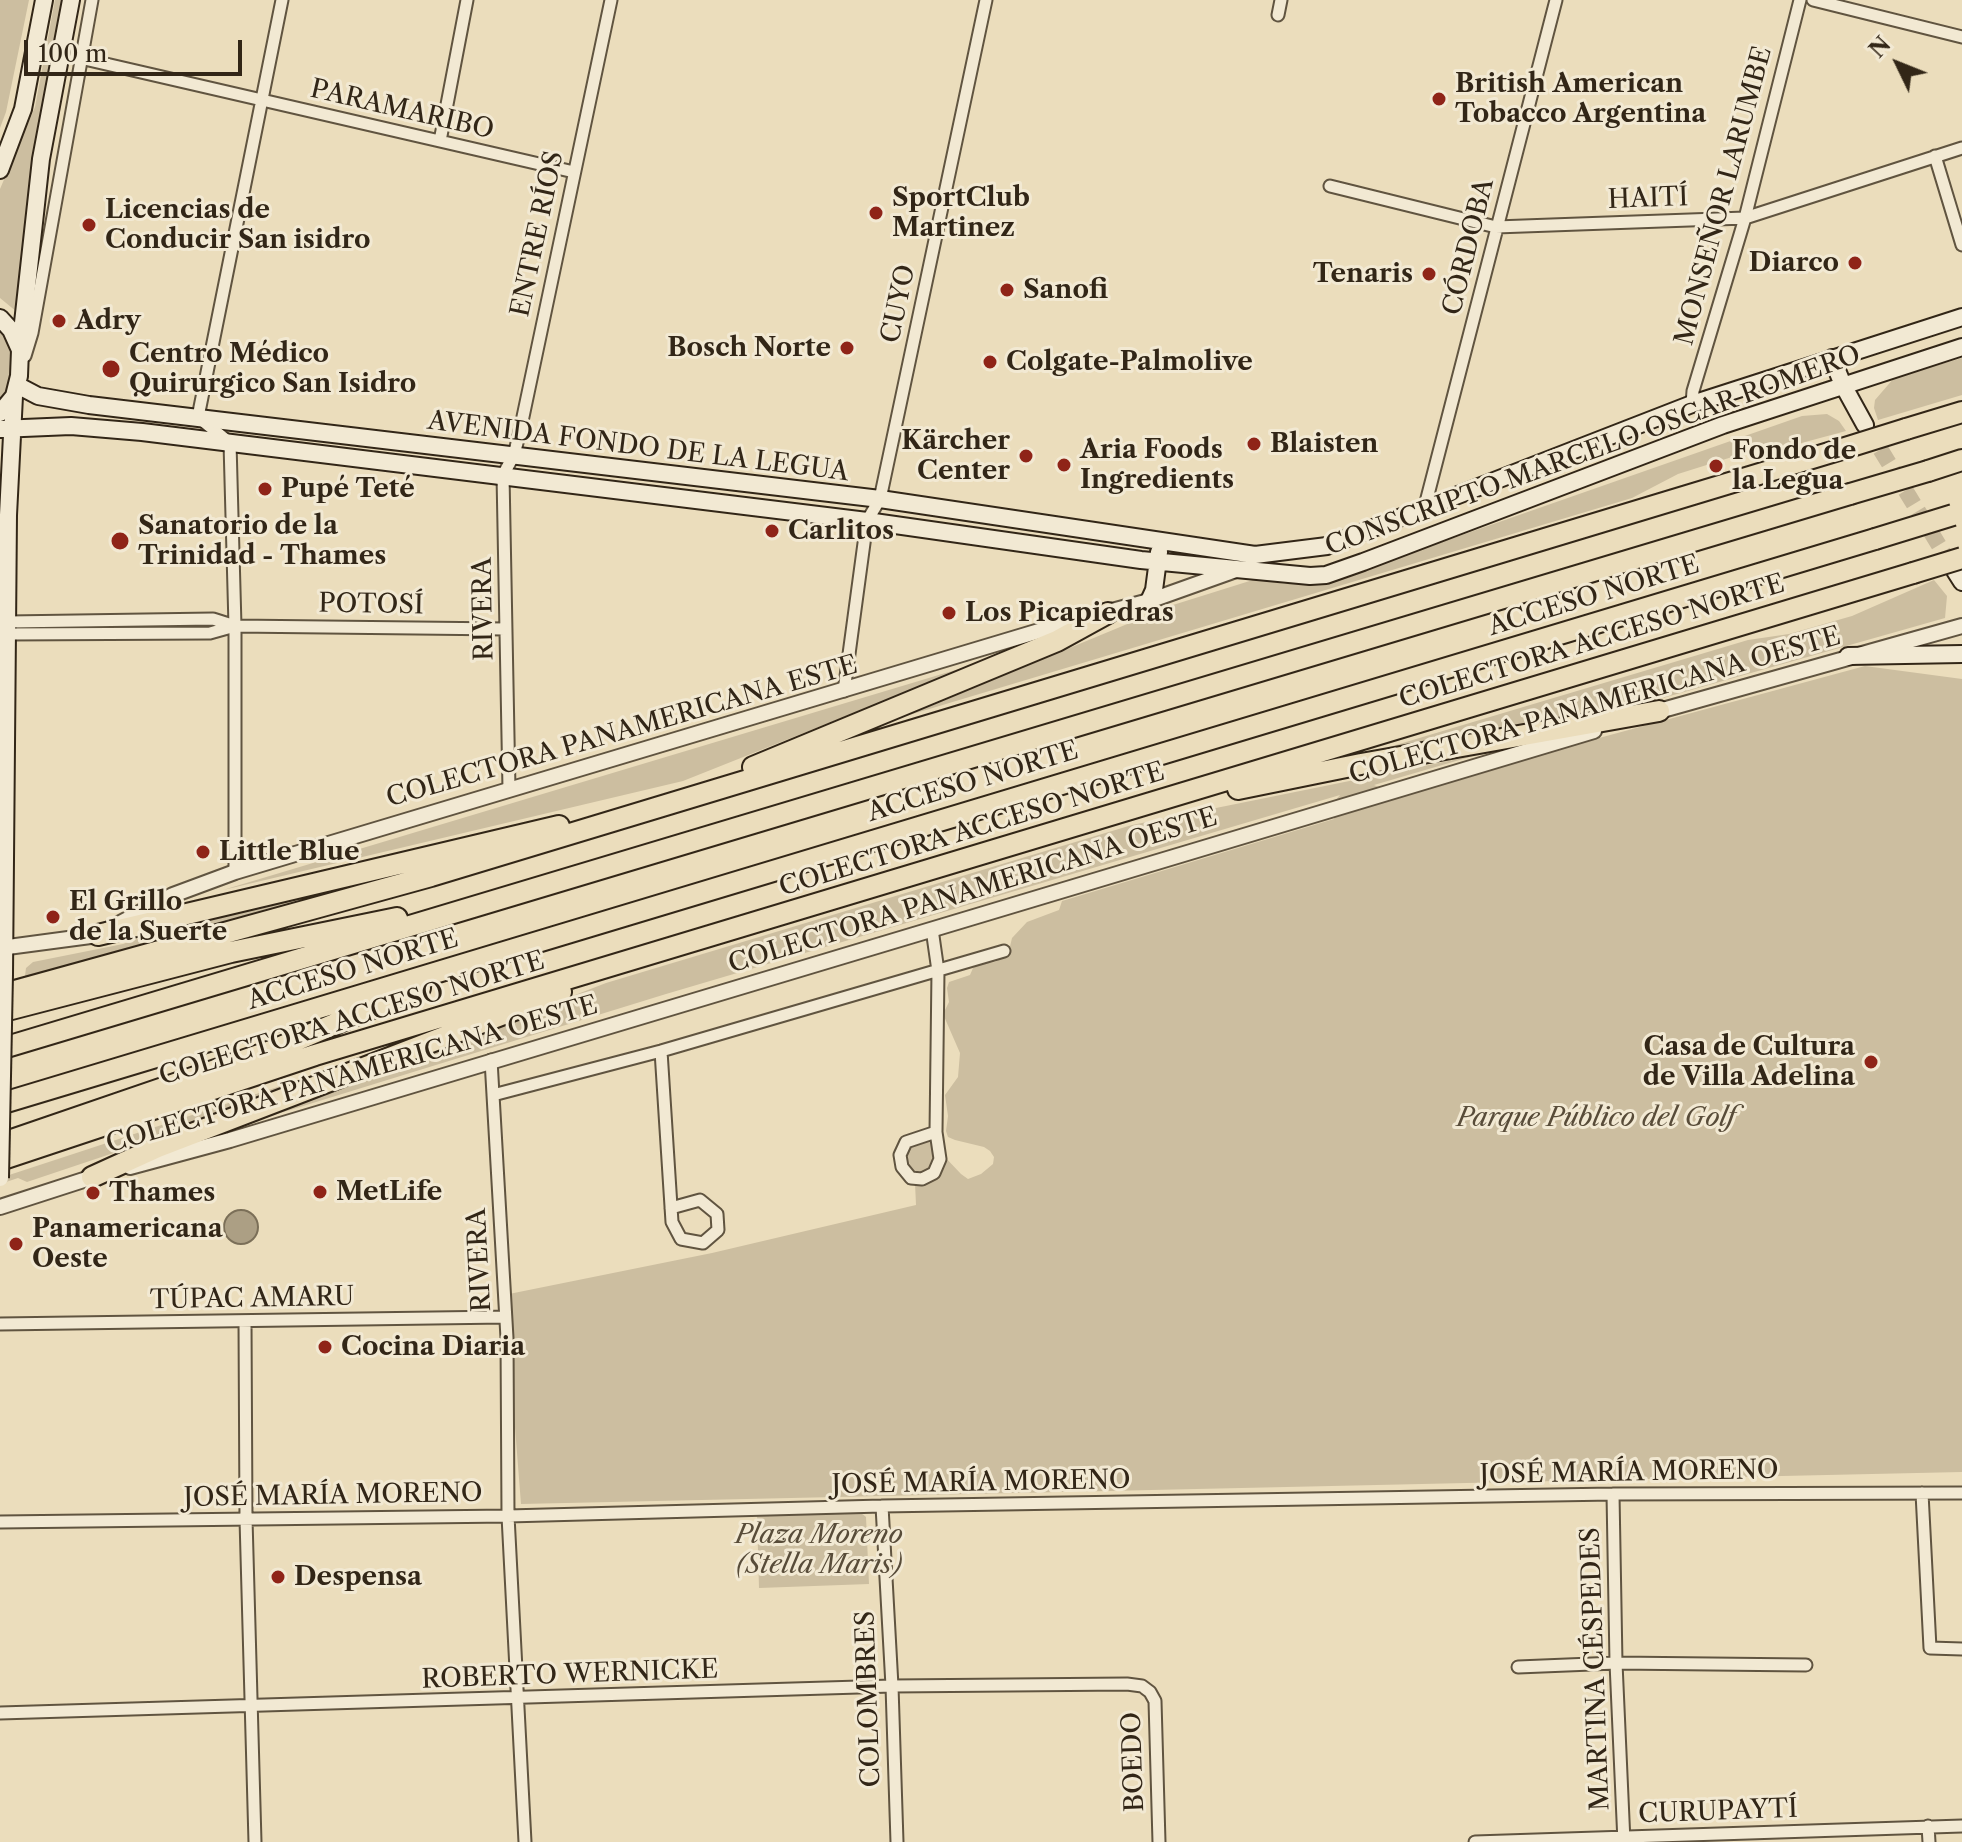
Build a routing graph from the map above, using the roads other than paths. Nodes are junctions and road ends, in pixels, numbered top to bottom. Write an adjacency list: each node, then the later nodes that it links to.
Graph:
1 (44, 0): 19 (main road)
2 (71, 0): 28 (main road)
3 (92, 0): 14 (street)
4 (282, 0): 15 (street)
5 (467, 0): 16 (street)
6 (611, 0): 20 (street, ENTRE RÍOS)
7 (986, 0): 42 (street, CUYO)
8 (1281, 0): 12 (street)
9 (1556, 0): 23 (street, CÓRDOBA)
10 (1800, 0): 22 (street, MONSEÑOR LARUMBE)
11 (1820, 1): 13 (street)
12 (1278, 15)
13 (1962, 37)
14 (80, 58): 15 (street, PARAMARIBO); 31 (street)
15 (260, 100): 16 (street, PARAMARIBO); 35 (street)
16 (440, 141): 20 (street, PARAMARIBO)
17 (1962, 148): 18 (street, HAITÍ)
18 (1935, 156): 22 (street, HAITÍ); 24 (street)
19 (0, 170)
20 (574, 172): 39 (street, ENTRE RÍOS)
21 (1330, 186): 23 (street, HAITÍ)
22 (1745, 218): 23 (street, HAITÍ); 32 (street, MONSEÑOR LARUMBE)
23 (1496, 227): 43 (street, CÓRDOBA)
24 (1962, 245)
25 (1962, 317): 29 (main road, CONSCRIPTO MARCELO OSCAR ROMERO)
26 (0, 318): 28 (main road)
27 (1962, 347): 30 (main road, CONSCRIPTO MARCELO OSCAR ROMERO)
28 (20, 350): 31 (main road)
29 (1832, 358): 30 (main road); 32 (main road, CONSCRIPTO MARCELO OSCAR ROMERO)
30 (1843, 385): 36 (main road); 49 (main road, CONSCRIPTO MARCELO OSCAR ROMERO)
31 (17, 386): 34 (main road); 35 (main road, AVENIDA FONDO DE LA LEGUA); 37 (main road)
32 (1692, 404): 43 (main road, CONSCRIPTO MARCELO OSCAR ROMERO)
33 (1962, 412): 62 (highway, bridge)
34 (0, 413)
35 (198, 417): 38 (street); 39 (main road, AVENIDA FONDO DE LA LEGUA)
36 (1865, 425)
37 (6, 429): 38 (main road, AVENIDA FONDO DE LA LEGUA); 55 (main road)
38 (230, 443): 41 (main road, AVENIDA FONDO DE LA LEGUA); 53 (street)
39 (514, 455): 41 (street, ENTRE RÍOS); 42 (main road, AVENIDA FONDO DE LA LEGUA)
40 (1962, 460): 65 (highway, ACCESO NORTE, bridge)
41 (503, 475): 45 (main road, AVENIDA FONDO DE LA LEGUA); 56 (street, RIVERA)
42 (880, 499): 45 (street, CUYO); 46 (main road, AVENIDA FONDO DE LA LEGUA)
43 (1425, 506): 47 (main road, CONSCRIPTO MARCELO OSCAR ROMERO)
44 (1958, 514): 70 (highway, ACCESO NORTE, bridge)
45 (867, 521): 48 (main road, AVENIDA FONDO DE LA LEGUA); 59 (street)
46 (1160, 542): 47 (main road, AVENIDA FONDO DE LA LEGUA); 48 (main road)
47 (1255, 555): 49 (street, COLECTORA PANAMERICANA ESTE)
48 (1158, 561): 49 (main road, AVENIDA FONDO DE LA LEGUA); 51 (main road)
49 (1237, 570): 51 (street, COLECTORA PANAMERICANA ESTE)
50 (1960, 570): 63 (highway, COLECTORA ACCESO NORTE, bridge)
51 (1149, 601): 52 (street, COLECTORA PANAMERICANA ESTE)
52 (1108, 613): 59 (street, COLECTORA PANAMERICANA ESTE); 62 (highway)
53 (235, 626): 55 (street, POTOSÍ); 56 (street, POTOSÍ); 64 (street)
54 (1962, 626): 58 (street, COLECTORA PANAMERICANA OESTE)
55 (8, 628): 66 (main road)
56 (506, 629): 61 (street, RIVERA)
57 (1962, 654): 58 (main road)
58 (1848, 656): 60 (street, COLECTORA PANAMERICANA OESTE)
59 (844, 691): 61 (street, COLECTORA PANAMERICANA ESTE)
60 (1659, 711): 63 (highway); 67 (street, COLECTORA PANAMERICANA OESTE)
61 (509, 789): 64 (street, COLECTORA PANAMERICANA ESTE)
62 (651, 810): 68 (highway); 74 (highway)
63 (1109, 816): 69 (highway, COLECTORA ACCESO NORTE)
64 (235, 872): 68 (street, COLECTORA PANAMERICANA ESTE)
65 (526, 892): 75 (highway); 76 (highway, ACCESO NORTE)
66 (2, 927): 71 (main road)
67 (932, 929): 73 (street); 78 (street, COLECTORA PANAMERICANA OESTE)
68 (98, 935): 71 (street, COLECTORA PANAMERICANA ESTE)
69 (679, 944): 83 (highway, COLECTORA ACCESO NORTE); 84 (highway)
70 (519, 946): 80 (highway, ACCESO NORTE); 82 (highway)
71 (2, 947): 85 (main road, bridge)
72 (1004, 951): 73 (street)
73 (938, 971): 77 (street); 81 (street)
74 (0, 995)
75 (0, 1012)
76 (0, 1049)
77 (661, 1051): 79 (street); 87 (street)
78 (491, 1060): 79 (street, RIVERA); 84 (street, COLECTORA PANAMERICANA OESTE)
79 (493, 1095): 88 (street, RIVERA)
80 (0, 1104)
81 (936, 1132): 81 (street)
82 (0, 1144)
83 (0, 1160)
84 (92, 1177): 86 (street, COLECTORA PANAMERICANA OESTE)
85 (0, 1181)
86 (0, 1207)
87 (671, 1208): 87 (street)
88 (505, 1317): 89 (street, TÚPAC AMARU); 95 (street, RIVERA)
89 (245, 1321): 90 (street, TÚPAC AMARU); 96 (street)
90 (0, 1324)
91 (1922, 1493): 92 (street, JOSÉ MARÍA MORENO); 93 (street, JOSÉ MARÍA MORENO); 98 (street)
92 (1962, 1493)
93 (1613, 1494): 94 (street, JOSÉ MARÍA MORENO); 99 (street, MARTINA CÉSPEDES)
94 (882, 1506): 95 (street, JOSÉ MARÍA MORENO); 102 (street, COLOMBRES)
95 (508, 1516): 96 (street, JOSÉ MARÍA MORENO); 104 (street, RIVERA)
96 (246, 1519): 97 (street, JOSÉ MARÍA MORENO); 105 (street)
97 (0, 1522)
98 (1962, 1649)
99 (1616, 1663): 100 (street); 101 (street); 109 (street, MARTINA CÉSPEDES)
100 (1806, 1665)
101 (1518, 1667)
102 (892, 1686): 103 (street, ROBERTO WERNICKE); 104 (street, ROBERTO WERNICKE); 112 (street, COLOMBRES)
103 (1142, 1686): 113 (street, BOEDO)
104 (517, 1699): 105 (street, ROBERTO WERNICKE); 111 (street, RIVERA)
105 (253, 1706): 106 (street, ROBERTO WERNICKE); 110 (street)
106 (0, 1713)
107 (1928, 1826): 108 (street, CURUPAYTÍ); 109 (street, CURUPAYTÍ); 115 (street)
108 (1962, 1826)
109 (1624, 1840): 114 (street, CURUPAYTÍ)
110 (255, 1842)
111 (525, 1842)
112 (897, 1842)
113 (1159, 1842)
114 (1475, 1842)
115 (1929, 1842)

